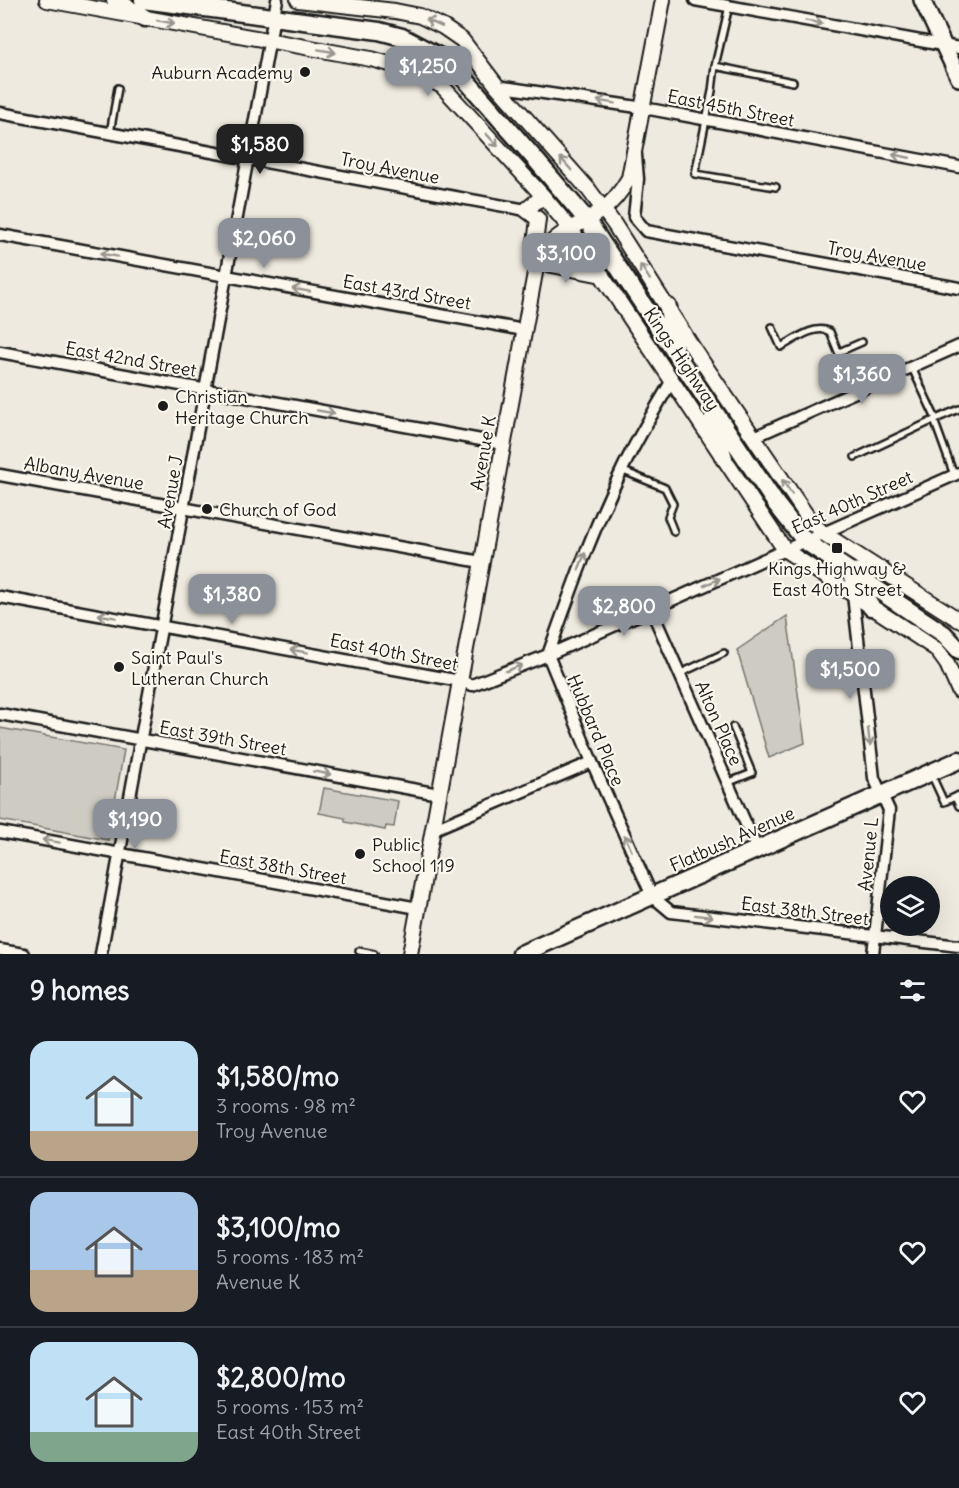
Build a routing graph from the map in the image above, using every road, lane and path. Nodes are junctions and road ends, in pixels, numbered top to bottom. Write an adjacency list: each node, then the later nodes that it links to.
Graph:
1 (47, 0): 12 (street, Kings Highway)
2 (115, 0): 12 (main road)
3 (143, 0): 11 (main road, Kings Highway)
4 (195, 0): 11 (main road)
5 (298, 0): 19 (street, Kings Highway, one-way to 5)
6 (663, 0): 21 (street, Avenue K)
7 (695, 0): 9 (street)
8 (922, 0): 14 (main road)
9 (729, 6): 14 (street, one-way to 14); 16 (lane)
10 (275, 8): 11 (main road, Kings Highway); 13 (street, Avenue J); 32 (main road, Kings Highway)
11 (214, 9)
12 (145, 18): 13 (street, Kings Highway, one-way to 13)
13 (269, 41): 26 (street, Avenue J); 29 (street, Kings Highway, one-way to 29)
14 (943, 45): 15 (street); 17 (main road)
15 (959, 48)
16 (715, 66): 18 (lane); 23 (lane)
17 (959, 78)
18 (794, 82)
19 (496, 86): 21 (street, East 45th Street, one-way to 19); 30 (street, Kings Highway, one-way to 19)
20 (118, 87): 24 (lane)
21 (644, 108): 23 (street, East 45th Street); 25 (street, Avenue K)
22 (0, 113): 24 (street, Troy Avenue)
23 (706, 120): 27 (street, East 45th Street, one-way to 23); 28 (lane)
24 (110, 133): 26 (street, Troy Avenue)
25 (636, 149): 30 (street, Avenue K); 38 (street, Troy Avenue)
26 (248, 158): 31 (street, Troy Avenue); 37 (street, Avenue J)
27 (959, 167)
28 (776, 188)
29 (543, 196): 31 (street); 33 (street, Kings Highway)
30 (603, 209): 32 (street, Avenue K); 39 (street, Kings Highway, one-way to 30)
31 (526, 210): 35 (street)
32 (586, 219): 33 (street, Avenue K); 46 (main road, Kings Highway)
33 (570, 228): 35 (street, Avenue K); 36 (street, Kings Highway)
34 (0, 235): 37 (street, East 43rd Street, one-way to 34)
35 (537, 262): 36 (street); 41 (street, Avenue K)
36 (602, 275): 48 (street, Kings Highway)
37 (226, 276): 41 (street, East 43rd Street, one-way to 37); 49 (street, Avenue J)
38 (959, 288)
39 (668, 308): 46 (main road); 54 (street, Kings Highway)
40 (772, 327): 45 (lane)
41 (524, 330): 55 (street, Avenue K)
42 (862, 342): 45 (lane)
43 (959, 346): 47 (street)
44 (0, 352): 49 (street, East 42nd Street)
45 (838, 352): 50 (lane)
46 (676, 354): 51 (main road, Kings Highway)
47 (912, 368): 50 (street); 53 (lane)
48 (672, 380): 57 (street, Kings Highway); 58 (street)
49 (206, 390): 55 (street, East 42nd Street, one-way to 55); 61 (street, Avenue J)
50 (855, 393): 54 (street)
51 (707, 402): 57 (main road); 64 (main road, Kings Highway)
52 (959, 409): 53 (lane)
53 (935, 420): 56 (lane); 59 (lane)
54 (754, 437): 63 (street, Kings Highway, one-way to 54)
55 (503, 444): 66 (street, Avenue K)
56 (855, 457)
57 (724, 458): 65 (street, Kings Highway)
58 (621, 470): 62 (lane); 77 (street, one-way to 58)
59 (957, 474): 63 (street, East 40th Street)
60 (0, 475): 61 (street, Albany Avenue)
61 (184, 508): 66 (street, Albany Avenue); 74 (street, Avenue J)
62 (674, 532)
63 (823, 533): 64 (street, East 40th Street); 67 (street, Kings Highway)
64 (805, 541): 65 (street, East 40th Street); 68 (main road, Kings Highway)
65 (785, 550): 69 (street, Kings Highway); 72 (street, East 40th Street, one-way to 65)
66 (481, 562): 79 (street, Avenue K)
67 (881, 570): 68 (main road); 73 (street, Kings Highway)
68 (849, 572): 71 (main road); 75 (main road, Kings Highway)
69 (853, 596): 71 (street, Kings Highway); 89 (street, Avenue L, one-way to 89)
70 (0, 597): 74 (street, East 40th Street, one-way to 70)
71 (871, 607): 80 (street, Kings Highway)
72 (651, 609): 77 (street, East 40th Street); 78 (street, Alton Place)
73 (959, 620)
74 (162, 626): 79 (street, East 40th Street, one-way to 74); 83 (street, Avenue J)
75 (959, 650)
76 (724, 653): 78 (lane)
77 (548, 655): 79 (street, East 40th Street, one-way to 77); 85 (street, Hubbard Place)
78 (679, 674): 87 (street, Alton Place)
79 (460, 681): 88 (street, Avenue K)
80 (959, 691)
81 (0, 714): 83 (street, East 39th Street)
82 (733, 727): 87 (lane)
83 (141, 740): 88 (street, East 39th Street, one-way to 88); 95 (street, Avenue J)
84 (959, 760): 86 (main road, Flatbush Avenue)
85 (592, 762): 92 (street); 96 (street, Hubbard Place, one-way to 85)
86 (930, 772): 89 (main road, Flatbush Avenue); 90 (lane)
87 (727, 783): 94 (street, Alton Place)
88 (439, 794): 92 (street, Avenue K)
89 (882, 794): 94 (main road, Flatbush Avenue); 98 (street, Avenue L)
90 (957, 796): 91 (lane)
91 (959, 806)
92 (432, 830): 97 (street, Avenue K)
93 (0, 832): 95 (street, East 38th Street, one-way to 93)
94 (756, 849): 96 (main road, Flatbush Avenue)
95 (120, 854): 97 (street, East 38th Street); 103 (street, Avenue J)
96 (652, 896): 98 (street, East 38th Street, one-way to 98); 106 (main road, Flatbush Avenue)
97 (418, 908): 105 (street, Avenue K)
98 (875, 936): 99 (street, East 38th Street); 107 (street, Avenue L)
99 (959, 946)
100 (0, 950): 102 (street)
101 (359, 951): 104 (lane)
102 (24, 954)
103 (101, 954)
104 (374, 954)
105 (410, 954)
106 (521, 954)
107 (873, 954)

